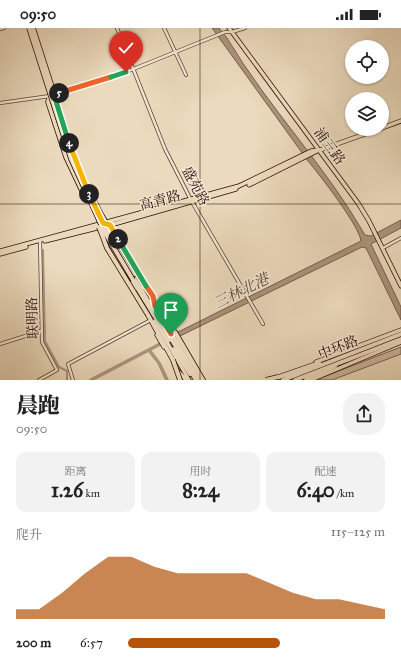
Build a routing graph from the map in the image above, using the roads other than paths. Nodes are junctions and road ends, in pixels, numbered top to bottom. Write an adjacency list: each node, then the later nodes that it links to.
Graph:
1 (0, 28): 2 (street)
2 (4, 28)
3 (29, 28): 13 (main road); 20 (highway, bridge)
4 (34, 28): 13 (main road); 19 (highway, bridge)
5 (117, 28): 11 (street, 盛苑路)
6 (164, 28): 10 (street)
7 (229, 28): 9 (main road, 浦三路)
8 (245, 28): 9 (street)
9 (232, 32): 10 (street); 18 (main road, 浦三路)
10 (175, 52): 11 (street); 12 (street)
11 (133, 70): 13 (street); 22 (street, 盛苑路)
12 (186, 75)
13 (52, 95): 14 (street); 20 (highway, bridge); 21 (highway); 23 (main road); 24 (main road)
14 (0, 103)
15 (401, 121): 16 (main road)
16 (389, 125)
17 (359, 136): 18 (main road, 高青路)
18 (320, 150): 22 (main road, 高青路); 27 (main road, 浦三路)
19 (82, 178): 20 (highway, bridge); 29 (highway, bridge)
20 (85, 187): 21 (highway, bridge); 29 (highway, bridge); 31 (highway, bridge)
21 (84, 195): 33 (highway, bridge)
22 (192, 201): 24 (main road, 高青路); 24 (main road, 高青路); 34 (street, 盛苑路)
23 (90, 204): 24 (main road); 24 (main road)
24 (101, 225): 26 (main road, 高青路); 26 (main road, 高青路); 31 (main road); 31 (main road); 32 (main road); 33 (main road)
25 (401, 238): 27 (street)
26 (40, 241): 28 (main road, 高青路); 36 (street, 联明路)
27 (383, 248): 30 (main road, 浦三路)
28 (0, 253)
29 (134, 280): 31 (highway); 33 (highway)
30 (401, 286)
31 (156, 308): 33 (highway); 39 (highway)
32 (149, 320): 37 (main road); 49 (street)
33 (159, 323): 37 (main road); 39 (highway); 39 (highway); 39 (highway)
34 (263, 324)
35 (401, 330): 54 (main road)
36 (41, 331): 43 (street); 48 (street, 联明路)
37 (156, 334): 39 (main road)
38 (401, 334): 46 (highway, 中环路)
39 (167, 336): 42 (highway); 42 (highway); 50 (highway, bridge); 51 (main road)
40 (401, 338): 46 (highway, 中环路)
41 (401, 342): 58 (main road)
42 (174, 343): 44 (main road); 45 (highway); 45 (highway); 51 (main road)
43 (0, 344)
44 (179, 348): 45 (main road); 52 (main road)
45 (182, 357): 51 (highway); 52 (highway); 52 (highway)
46 (341, 359): 47 (highway); 55 (highway, 中环路); 56 (highway, 中环路); 57 (highway)
47 (278, 377): 53 (highway, bridge); 54 (highway, bridge)
48 (38, 380)
49 (73, 380)
50 (181, 380)
51 (190, 380)
52 (201, 380)
53 (266, 380)
54 (271, 380)
55 (283, 380)
56 (295, 380)
57 (306, 380)
58 (310, 380)

